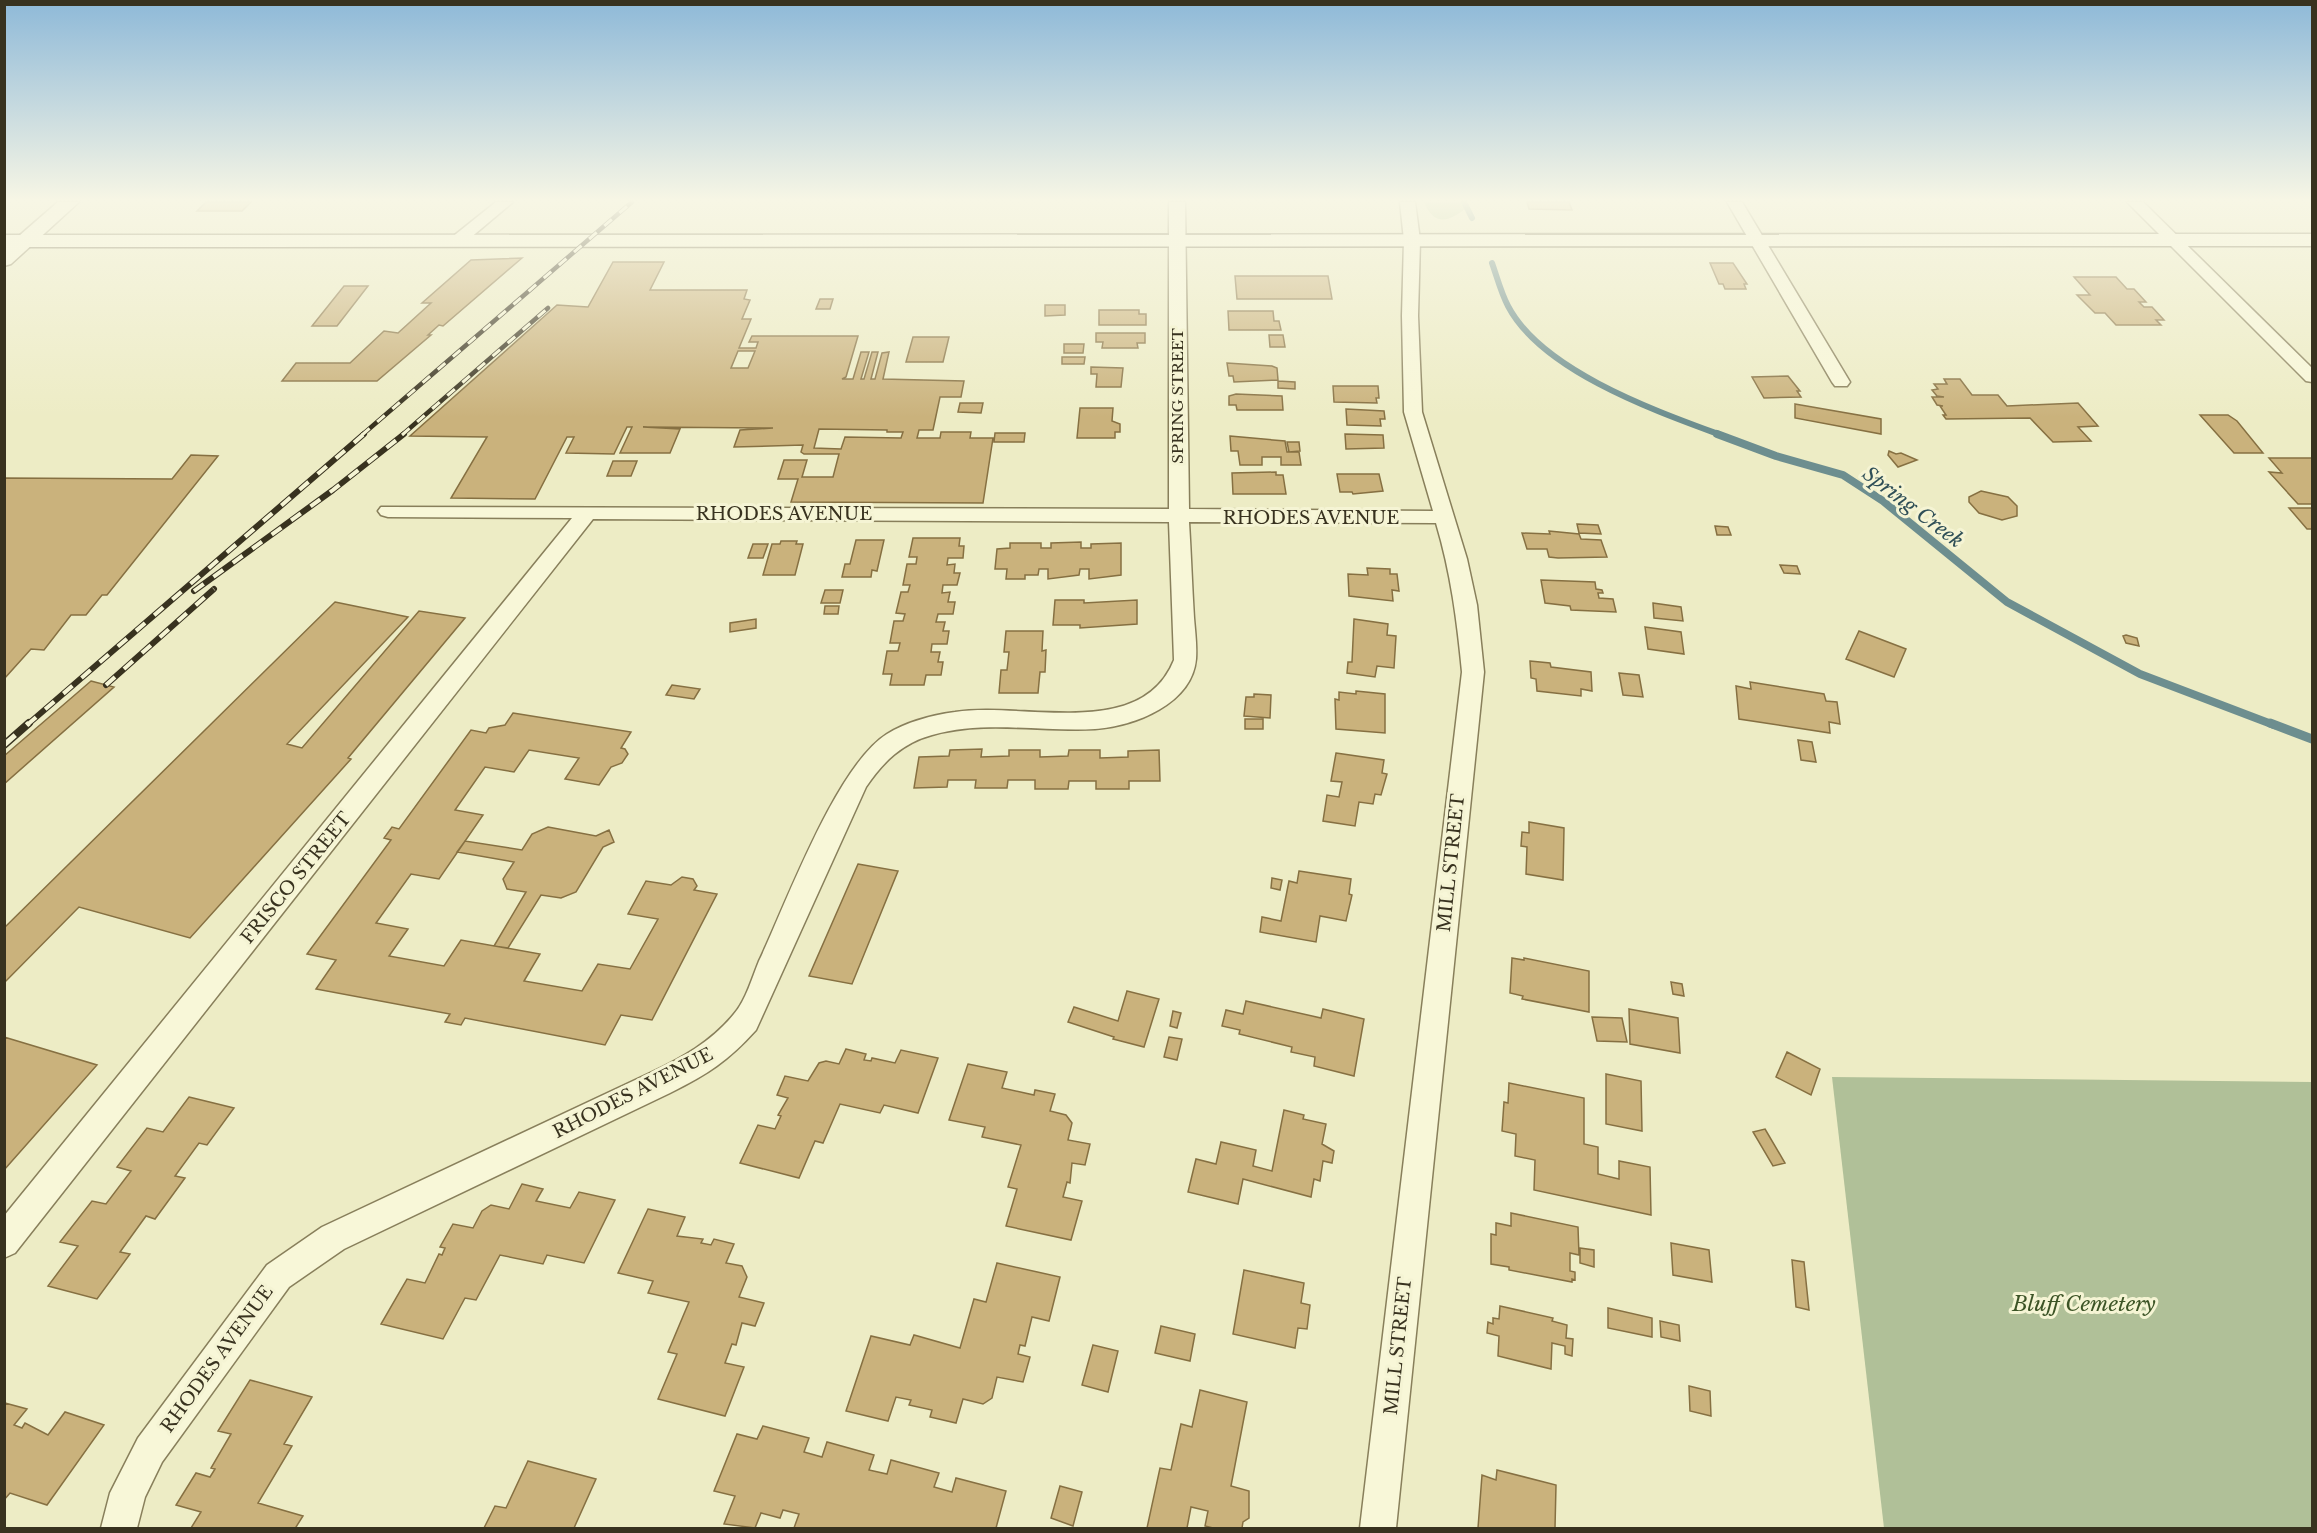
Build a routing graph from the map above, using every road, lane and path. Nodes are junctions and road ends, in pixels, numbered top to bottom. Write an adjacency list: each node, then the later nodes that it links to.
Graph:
1 (1177, 274): 9 (street, SPRING STREET)
2 (1412, 274): 10 (street, MILL STREET)
3 (1776, 274): 6 (street)
4 (2207, 274): 5 (street)
5 (2313, 377)
6 (1841, 382)
7 (388, 511): 8 (street, RHODES AVENUE)
8 (587, 513): 9 (street, RHODES AVENUE); 11 (street, FRISCO STREET)
9 (1179, 518): 10 (street, RHODES AVENUE); 12 (street, RHODES AVENUE)
10 (1443, 518): 13 (street, MILL STREET)
11 (4, 1242)
12 (119, 1528)
13 (1378, 1528)

